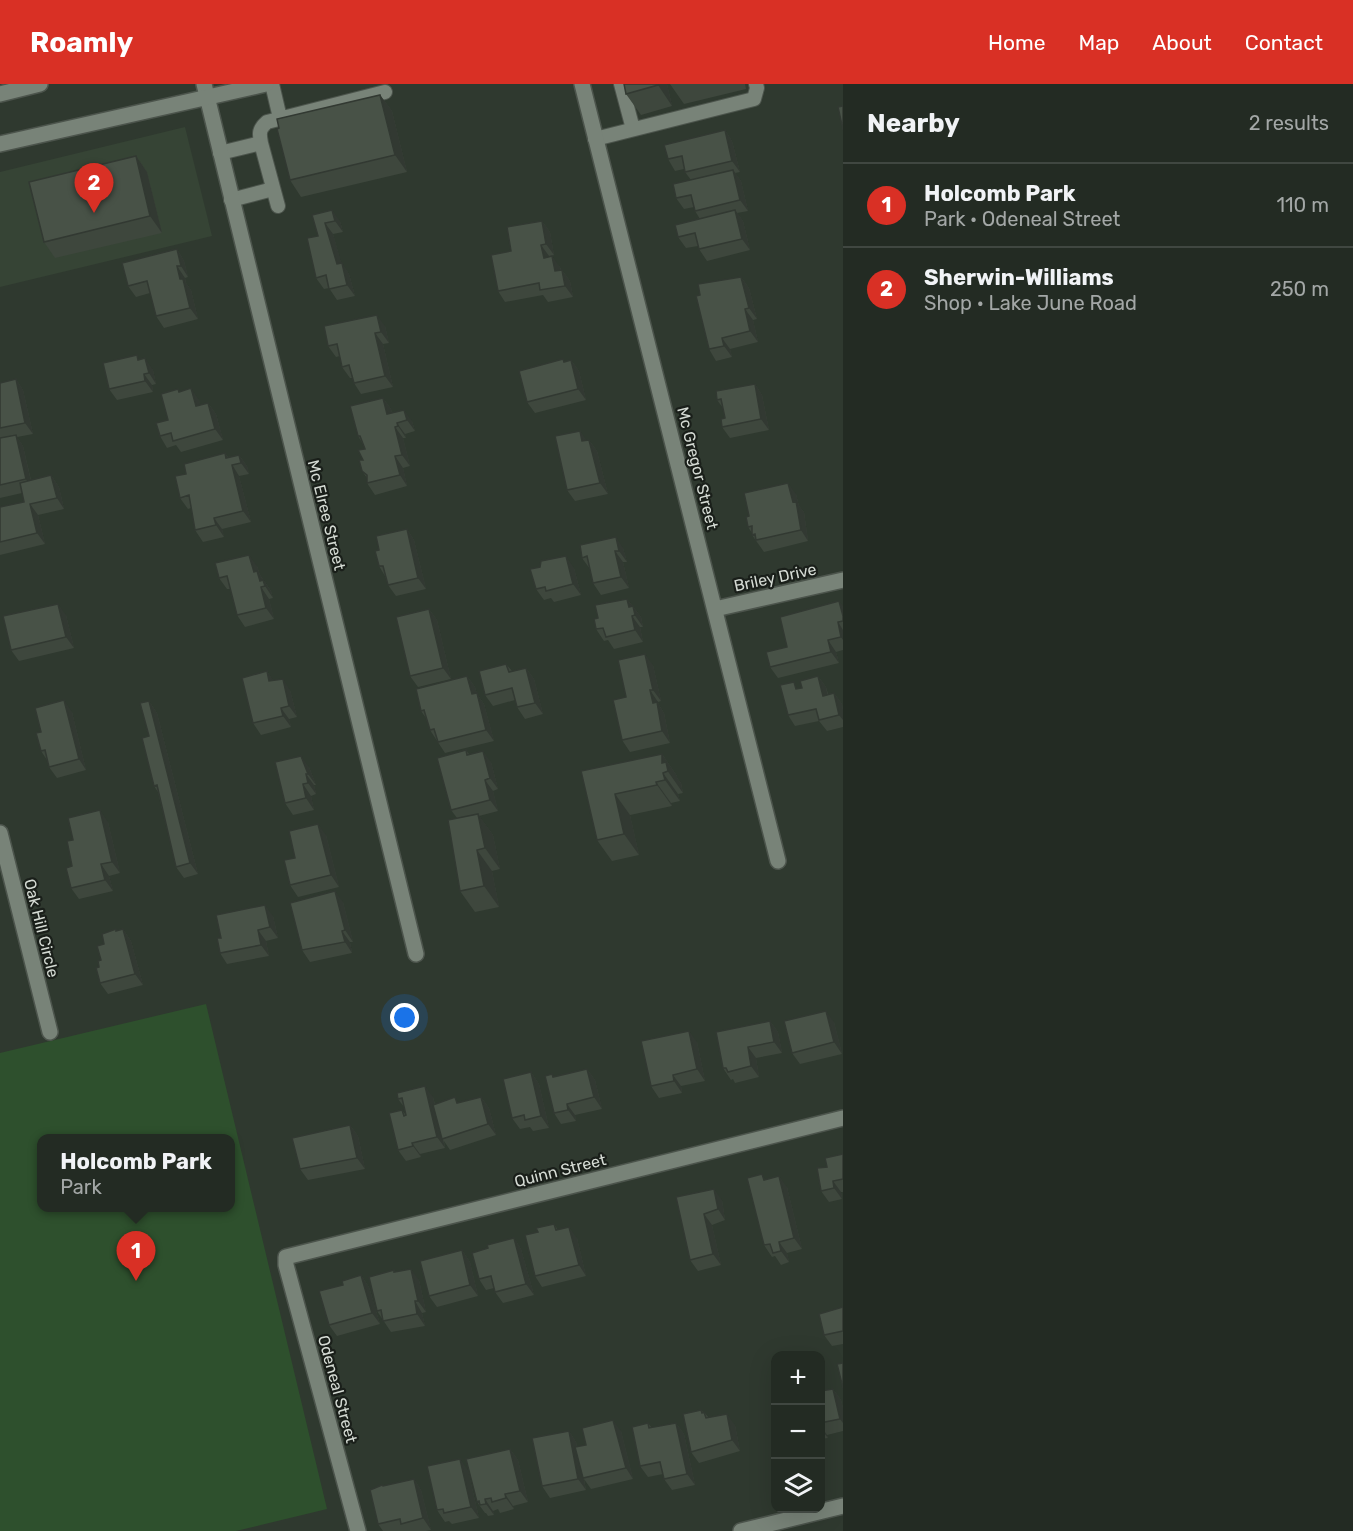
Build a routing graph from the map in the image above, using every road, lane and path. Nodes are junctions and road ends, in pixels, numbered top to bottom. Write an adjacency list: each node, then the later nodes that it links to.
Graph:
1 (40, 84): 10 (street)
2 (266, 84): 7 (street)
3 (272, 84): 11 (lane)
4 (582, 84): 13 (street, Mc Gregor Street)
5 (621, 84): 12 (lane)
6 (756, 84): 12 (lane)
7 (205, 91): 15 (street); 16 (street, Mc Elree Street)
8 (361, 91): 9 (lane); 11 (lane)
9 (385, 92)
10 (0, 94)
11 (280, 118): 14 (lane)
12 (633, 129): 13 (lane)
13 (595, 139): 21 (street, Mc Gregor Street)
14 (261, 143): 16 (lane); 17 (lane)
15 (0, 144)
16 (220, 153): 18 (street, Mc Elree Street)
17 (273, 189): 18 (lane); 19 (lane)
18 (231, 200): 24 (street, Mc Elree Street)
19 (278, 206)
20 (843, 580): 21 (street, Briley Drive)
21 (715, 609): 23 (street, Mc Gregor Street)
22 (0, 833): 25 (street, Oak Hill Circle)
23 (778, 861)
24 (416, 954)
25 (50, 1032)
26 (843, 1118): 27 (street, Quinn Street)
27 (286, 1257): 29 (street, Odeneal Street)
28 (843, 1506): 30 (street)
29 (358, 1531)
30 (741, 1531)

